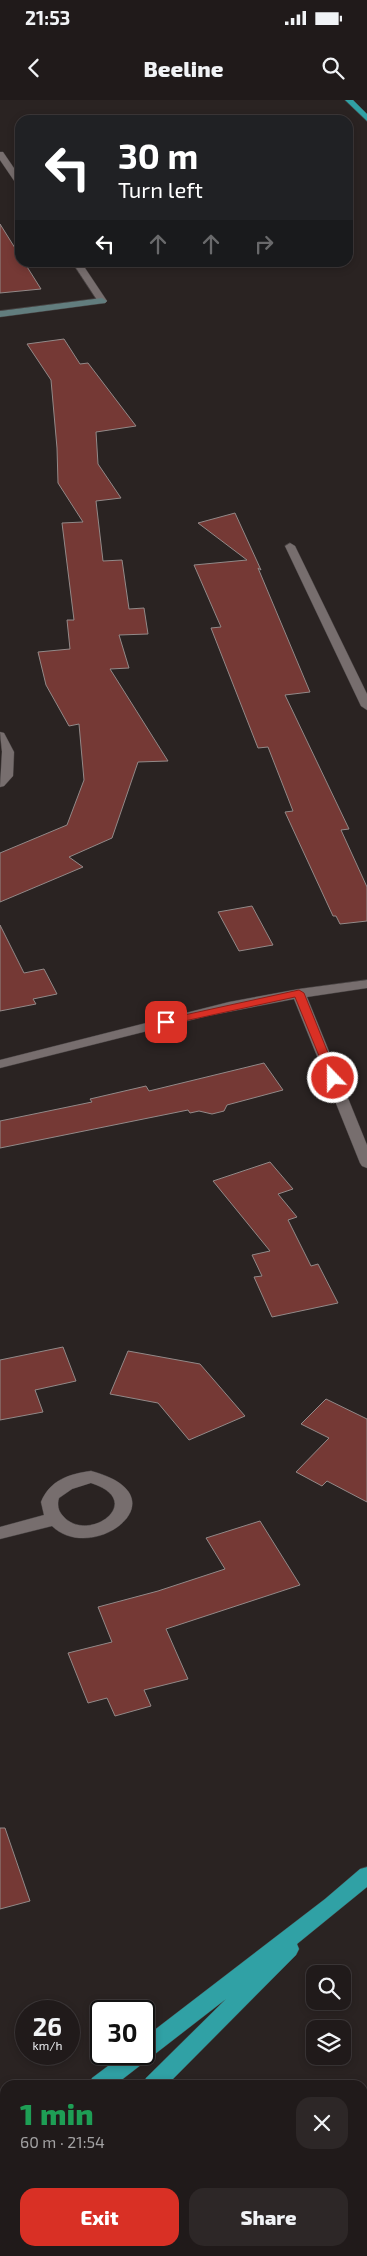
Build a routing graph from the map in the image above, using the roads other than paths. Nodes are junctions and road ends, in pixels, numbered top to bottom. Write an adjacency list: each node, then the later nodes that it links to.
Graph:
1 (349, 100): 2 (highway)
2 (367, 119)
3 (0, 154): 4 (street)
4 (15, 175)
5 (79, 267): 6 (street)
6 (102, 301): 7 (street)
7 (0, 314)
8 (290, 546): 9 (street)
9 (367, 706)
10 (0, 736): 11 (street)
11 (0, 783)
12 (367, 984): 13 (street)
13 (299, 993): 14 (street); 15 (street)
14 (0, 1064)
15 (367, 1163)
16 (55, 1519): 17 (street)
17 (0, 1533)
18 (367, 1875): 19 (highway)
19 (332, 1905): 20 (highway); 23 (highway)
20 (155, 2042)
21 (125, 2065): 22 (highway)
22 (105, 2080)
23 (158, 2080)

